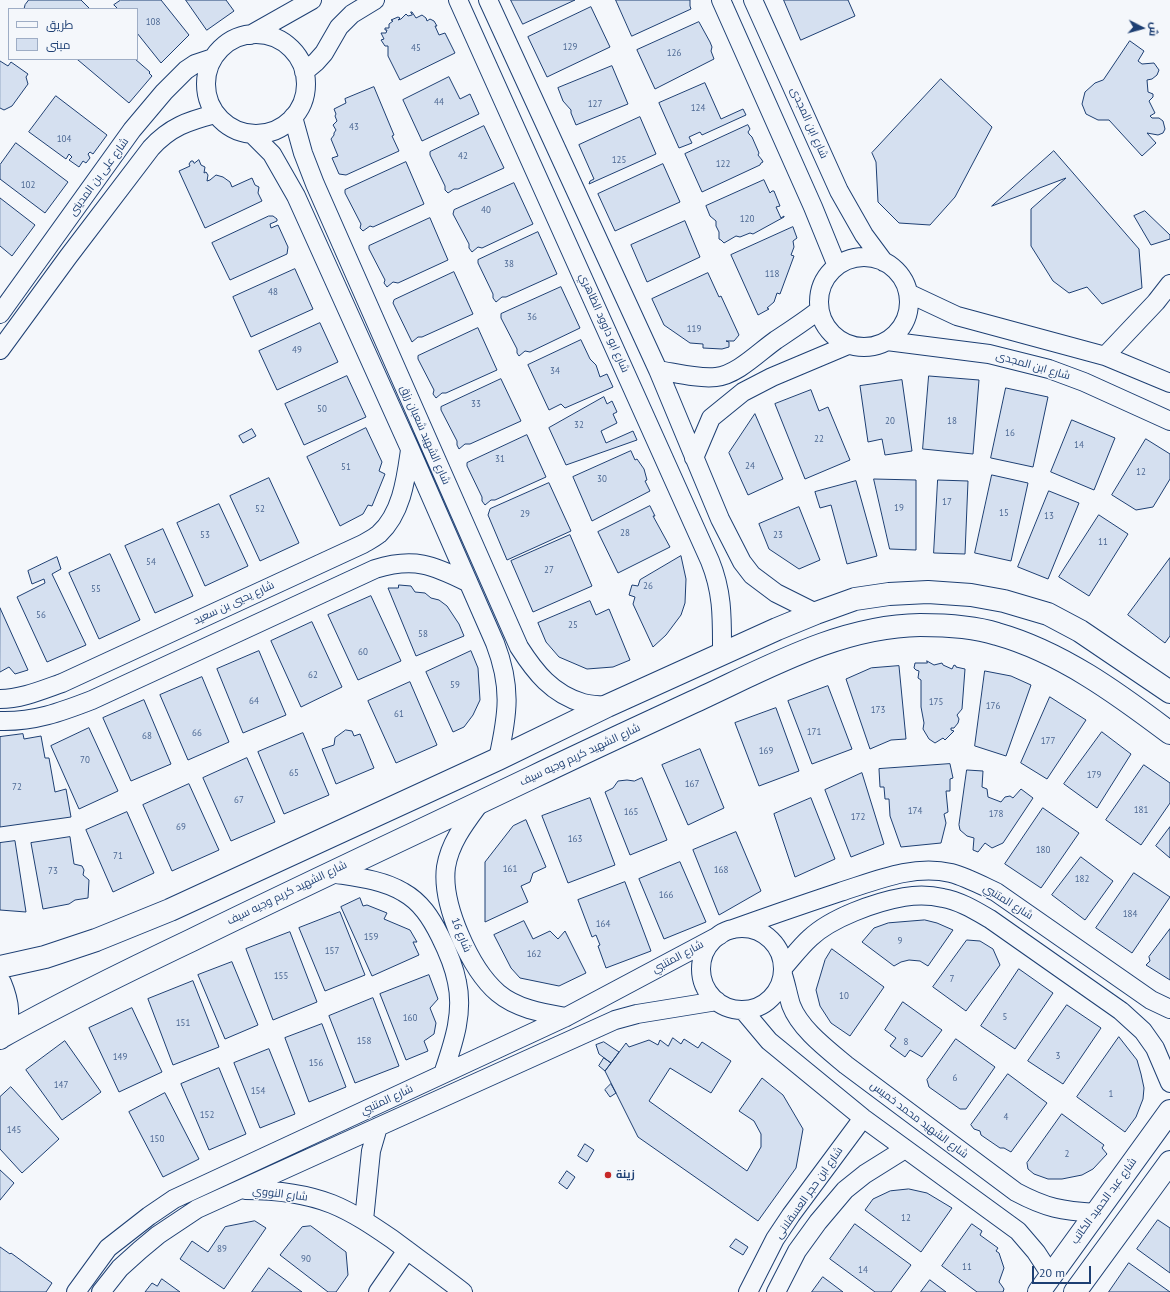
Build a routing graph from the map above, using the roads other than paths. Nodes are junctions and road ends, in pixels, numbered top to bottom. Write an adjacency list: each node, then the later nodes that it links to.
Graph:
1 (312, 0): 7 (street)
2 (375, 0): 9 (street)
3 (458, 0): 33 (street, شارع ابو داوود الظاهري)
4 (488, 0): 23 (street)
5 (721, 0): 14 (street)
6 (753, 0): 13 (street, شارع ابن المجدى)
7 (250, 34): 8 (street); 9 (street)
8 (213, 58): 10 (street); 18 (street, شارع على بن المدينى)
9 (304, 72): 11 (street)
10 (215, 114): 12 (street); 21 (street, شارع على بن المدينى)
11 (293, 117): 12 (street); 29 (street, شارع الشهيد شعبان رزق)
12 (253, 135): 27 (street, شارع الشهيد شعبان رزق)
13 (884, 262): 14 (street); 16 (street)
14 (837, 266): 17 (street)
15 (1170, 284): 22 (street)
16 (908, 293): 19 (street); 22 (street)
17 (819, 310): 20 (street); 23 (street)
18 (0, 314)
19 (887, 341): 20 (street); 26 (street, شارع ابن المجدى)
20 (848, 345): 28 (street)
21 (0, 350)
22 (1105, 356): 25 (street)
23 (658, 370): 28 (street)
24 (1170, 379): 25 (street)
25 (1170, 383)
26 (1170, 421)
27 (410, 449): 30 (street, شارع الشهيد شعبان رزق); 35 (street, شارع يحيي بن سعيد)
28 (694, 458): 32 (street)
29 (458, 509): 30 (street); 36 (street, شارع الشهيد شعبان رزق)
30 (440, 518): 31 (street, شارع الشهيد شعبان رزق)
31 (467, 582): 37 (street); 39 (street, شارع الشهيد شعبان رزق)
32 (816, 613): 33 (street); 34 (street)
33 (722, 653): 36 (street)
34 (1170, 692)
35 (0, 699)
36 (607, 706): 39 (street)
37 (0, 721)
38 (1170, 733): 40 (street, شارع الشهيد كريم وجيه سيف)
39 (498, 759): 43 (street)
40 (480, 803): 41 (street, شارع الشهيد كريم وجيه سيف); 49 (street, شارع 16)
41 (330, 872): 50 (street, شارع الشهيد كريم وجيه سيف); 51 (street, شارع 16)
42 (726, 932): 44 (street); 46 (street); 47 (street, شارع المتنبي); 49 (street, شارع المتنبي)
43 (0, 967)
44 (783, 971): 48 (street); 52 (street); 59 (street, شارع الشهيد محمد خميس)
45 (0, 983): 50 (street)
46 (717, 1001): 48 (street); 55 (street, شارع المتنبي)
47 (1170, 1009)
48 (742, 1010): 54 (street)
49 (566, 1017): 51 (street, شارع المتنبي)
50 (1, 1038)
51 (443, 1074): 63 (street, شارع المتنبي)
52 (1170, 1083)
53 (1170, 1111): 59 (street, شارع عبد الحميد الكاتب)
54 (863, 1118): 56 (street); 67 (street, شارع ابن حجر العسقلانى)
55 (378, 1127): 58 (street, شارع المتنبي); 60 (street)
56 (905, 1149): 62 (street); 68 (street)
57 (1170, 1162): 69 (street)
58 (240, 1190): 60 (street, شارع النووي); 64 (street, شارع المتنبي)
59 (1096, 1213): 62 (street, شارع عبد الحميد الكاتب)
60 (364, 1220): 61 (street, شارع النووي)
61 (407, 1250): 65 (street); 66 (street, شارع النووي)
62 (1045, 1283)
63 (76, 1292)
64 (101, 1292)
65 (378, 1292)
66 (463, 1292)
67 (748, 1292)
68 (776, 1292)
69 (1075, 1292)

